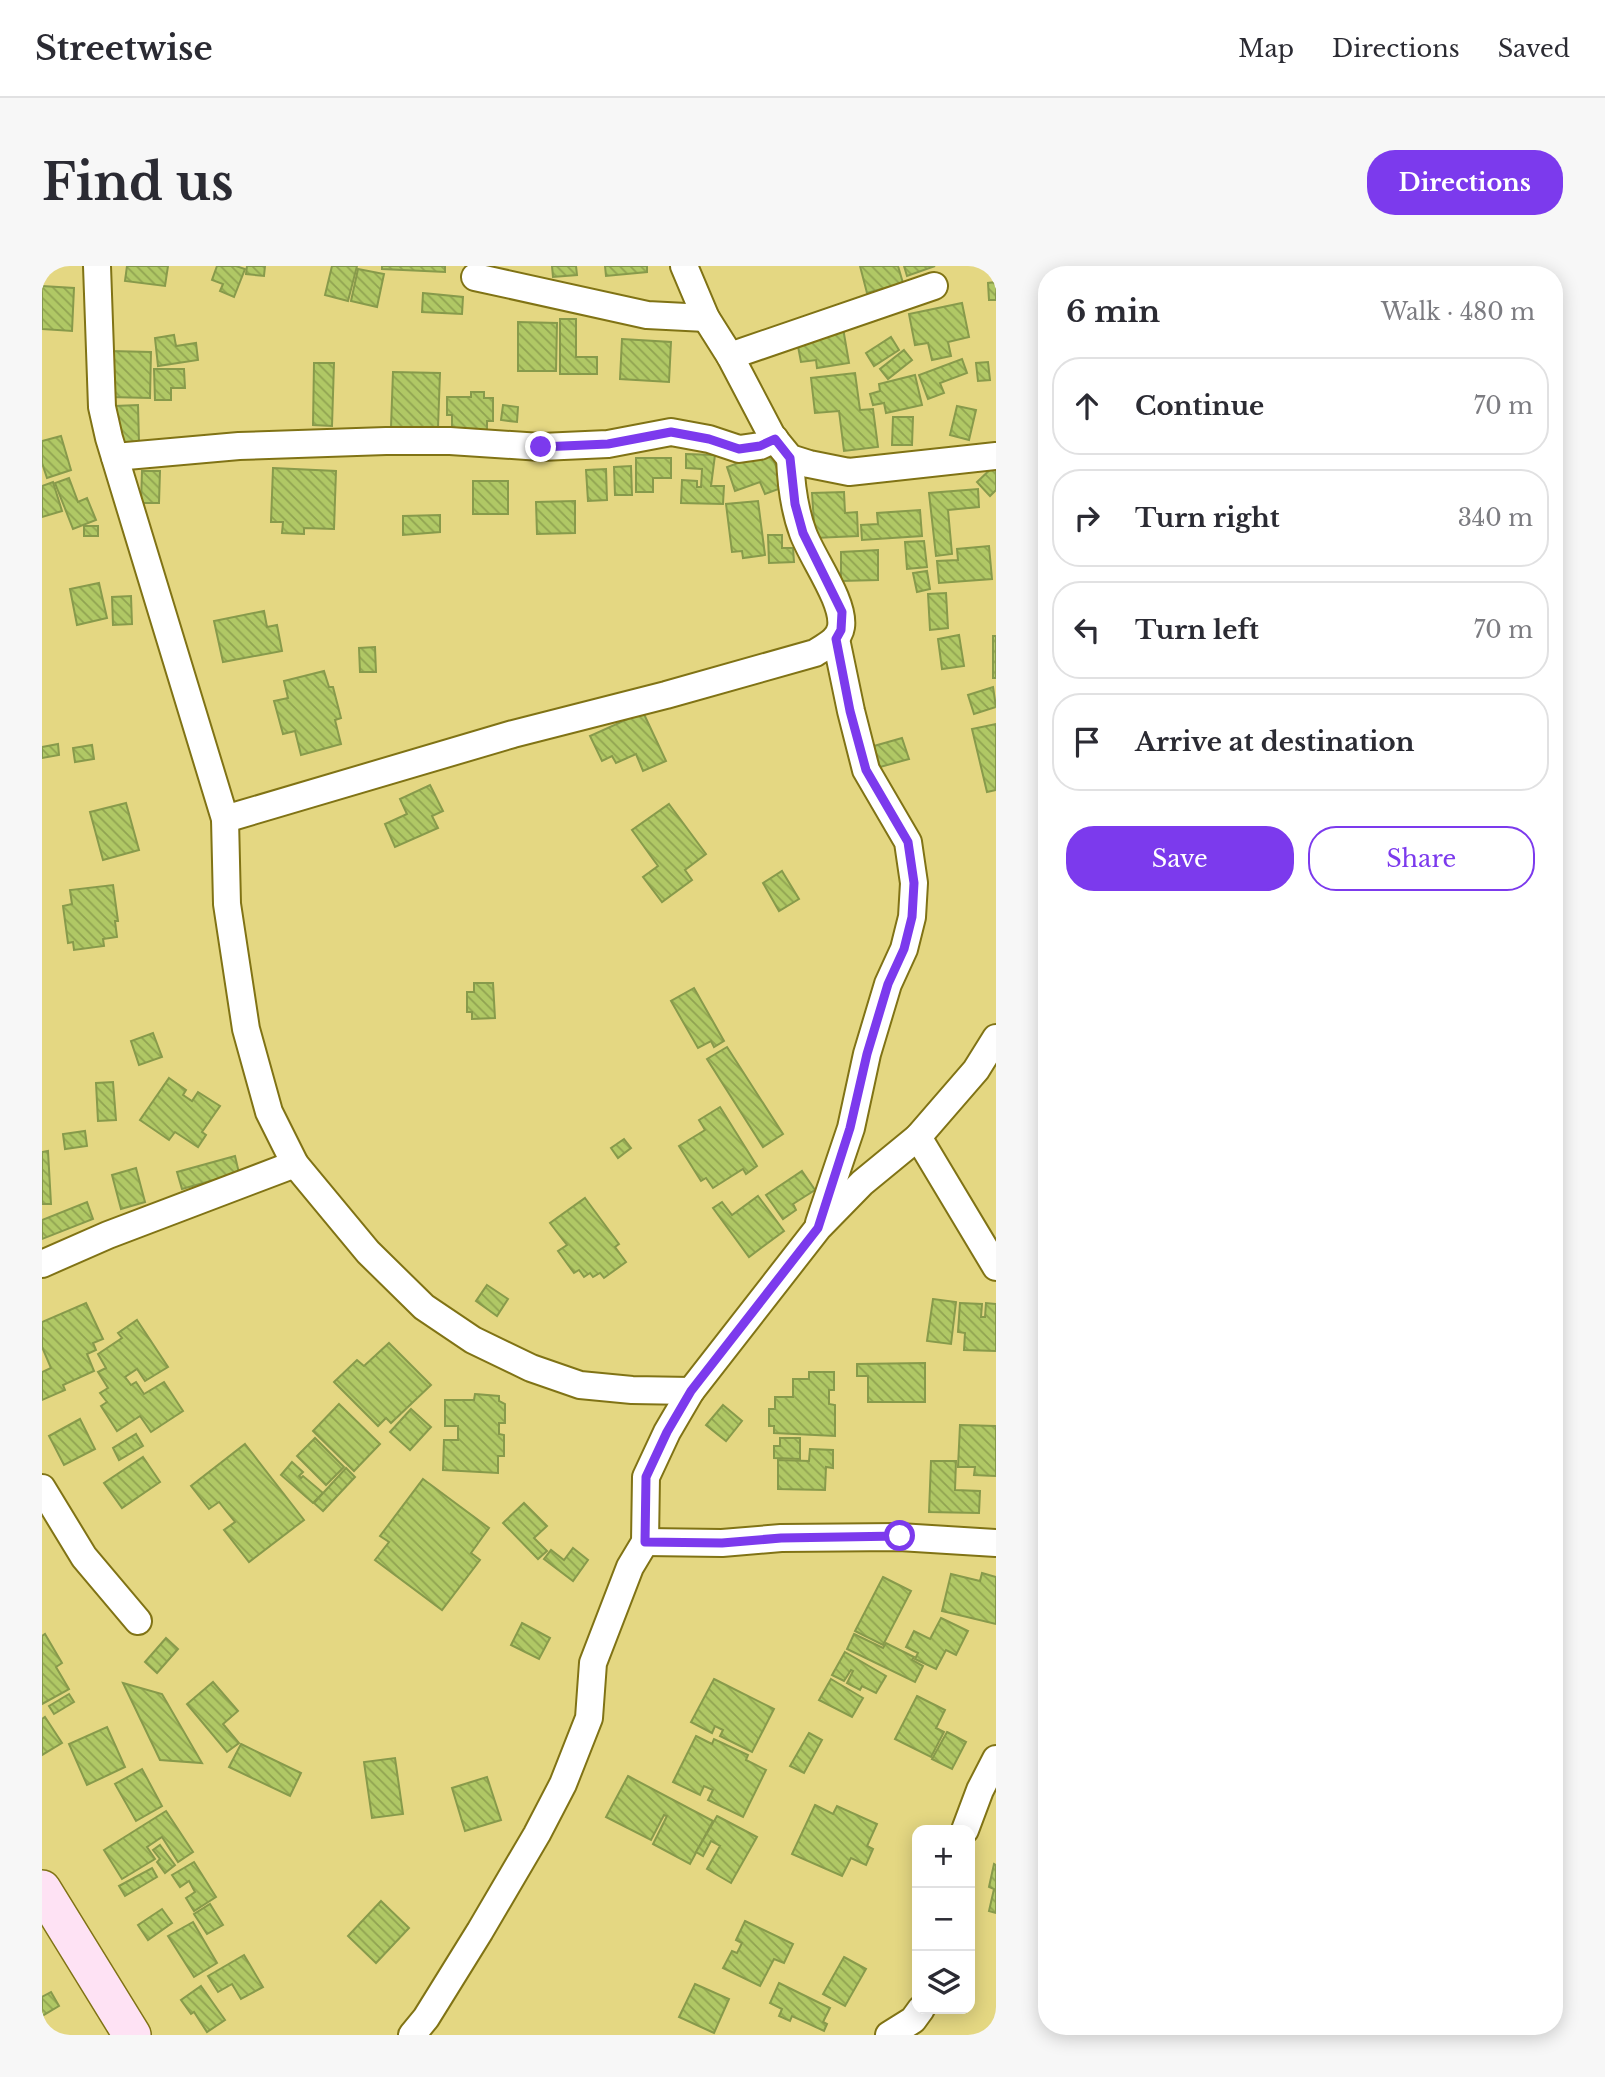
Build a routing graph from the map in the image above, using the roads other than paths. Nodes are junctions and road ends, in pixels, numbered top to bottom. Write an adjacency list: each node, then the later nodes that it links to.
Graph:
1 (97, 266): 9 (street)
2 (684, 266): 5 (street)
3 (475, 277): 5 (street)
4 (934, 286): 6 (street)
5 (706, 318): 6 (street)
6 (730, 356): 7 (street)
7 (783, 448): 8 (street); 9 (street); 10 (street)
8 (996, 456)
9 (115, 457): 11 (street)
10 (836, 639): 11 (street); 15 (street)
11 (225, 819): 14 (street)
12 (996, 1038): 13 (street)
13 (918, 1137): 15 (street); 17 (street)
14 (295, 1164): 16 (street); 18 (street)
15 (818, 1228): 18 (street)
16 (42, 1264)
17 (996, 1267)
18 (691, 1391): 20 (street)
19 (42, 1488): 22 (street)
20 (645, 1542): 21 (street); 28 (street)
21 (996, 1543)
22 (138, 1621)
23 (996, 1759): 24 (street)
24 (967, 1825)
25 (42, 1889): 27 (main road)
26 (917, 2014): 29 (street)
27 (132, 2035)
28 (412, 2035)
29 (889, 2035)

